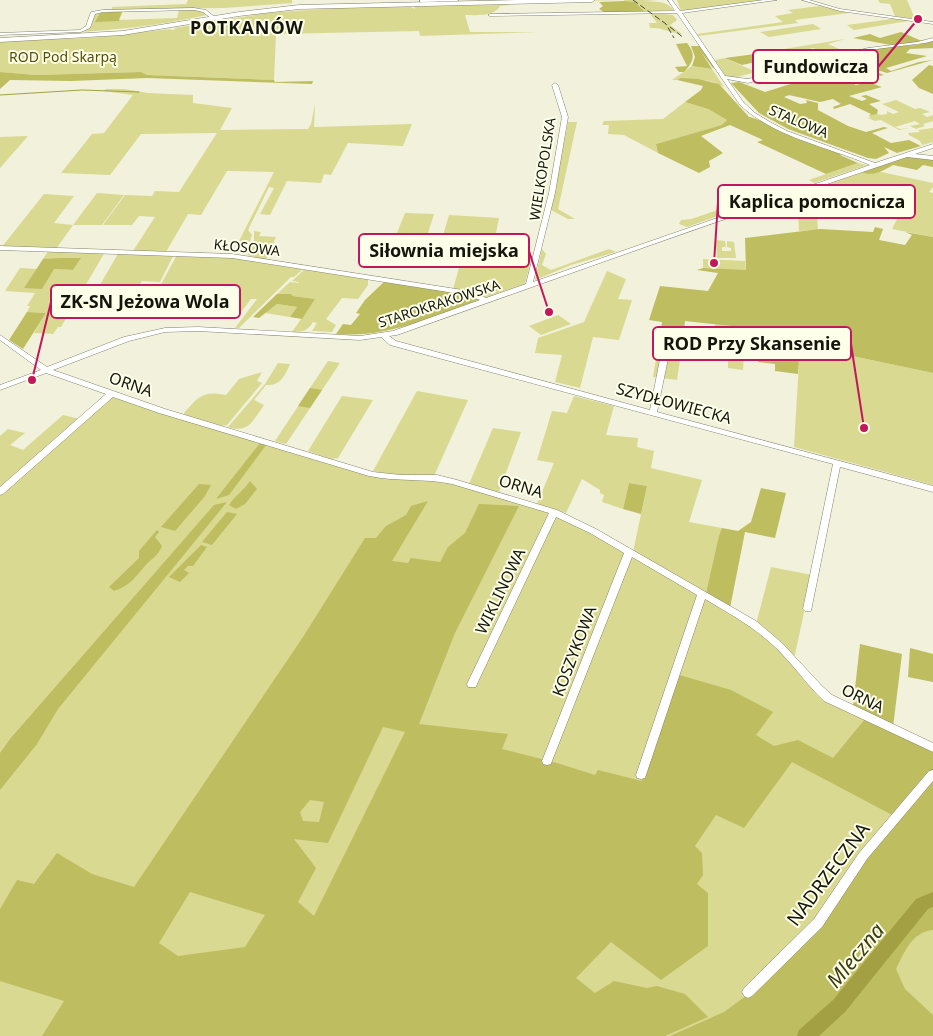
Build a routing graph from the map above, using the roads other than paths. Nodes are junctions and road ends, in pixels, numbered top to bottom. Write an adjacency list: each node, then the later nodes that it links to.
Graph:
1 (457, 0): 8 (street)
2 (532, 0): 9 (main road)
3 (592, 0): 9 (main road)
4 (670, 0): 10 (street, STALOWA)
5 (674, 0): 10 (street, STALOWA)
6 (774, 0): 10 (street)
7 (804, 0): 13 (street)
8 (422, 1)
9 (513, 1): 12 (main road)
10 (678, 11): 11 (street); 17 (street, STALOWA)
11 (490, 15)
12 (213, 18): 14 (street); 15 (main road)
13 (933, 23)
14 (0, 34)
15 (0, 39)
16 (933, 39): 17 (street)
17 (724, 77): 22 (street, STALOWA)
18 (555, 85): 24 (street, WIELKOPOLSKA)
19 (933, 146): 20 (street, STAROKRAKOWSKA)
20 (904, 155): 21 (street); 22 (street, STAROKRAKOWSKA)
21 (933, 158)
22 (874, 165): 24 (street, STAROKRAKOWSKA)
23 (0, 248): 25 (street, KŁOSOWA)
24 (530, 286): 25 (street, STAROKRAKOWSKA)
25 (487, 301): 26 (street, STAROKRAKOWSKA)
26 (387, 335): 29 (street, SZYDŁOWIECKA); 30 (street, STAROKRAKOWSKA)
27 (0, 337): 30 (street, ORNA)
28 (666, 344): 33 (street)
29 (408, 346): 33 (street, SZYDŁOWIECKA)
30 (46, 370): 31 (street, STAROKRAKOWSKA); 32 (street, ORNA)
31 (0, 388)
32 (112, 394): 36 (street); 37 (street, ORNA)
33 (653, 413): 34 (street, SZYDŁOWIECKA)
34 (837, 462): 35 (street, SZYDŁOWIECKA); 40 (street)
35 (933, 489)
36 (0, 492)
37 (554, 512): 38 (street, ORNA); 41 (street, WIKLINOWA)
38 (628, 552): 39 (street, ORNA); 43 (street, KOSZYKOWA)
39 (702, 594): 42 (street, ORNA); 45 (street)
40 (808, 609)
41 (472, 684)
42 (933, 748)
43 (547, 761)
44 (933, 774): 46 (street, NADRZECZNA)
45 (641, 775)
46 (748, 992)

